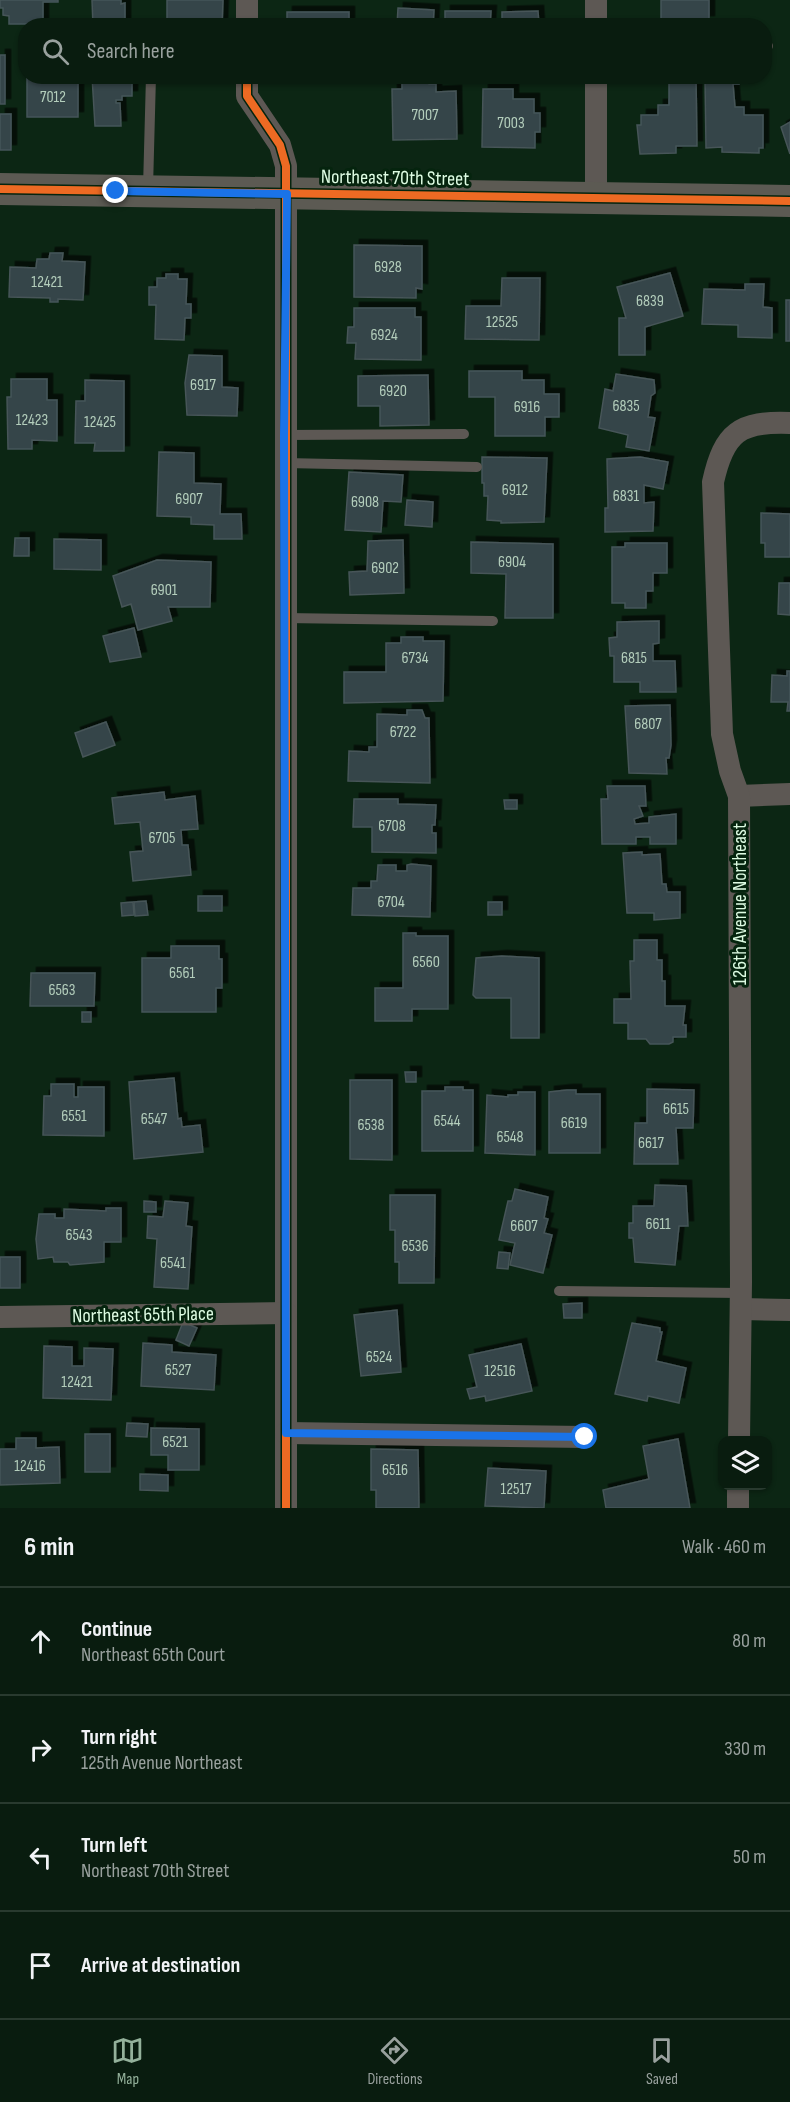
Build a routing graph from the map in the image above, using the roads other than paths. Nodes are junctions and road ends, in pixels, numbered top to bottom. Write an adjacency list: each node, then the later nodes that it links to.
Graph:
1 (247, 0): 3 (street)
2 (596, 0): 4 (street)
3 (247, 18)
4 (596, 18)
5 (151, 84): 9 (lane)
6 (247, 84): 10 (street)
7 (596, 84): 11 (street)
8 (0, 189): 9 (main road, Northeast 70th Street)
9 (148, 192): 10 (main road, Northeast 70th Street)
10 (287, 194): 11 (main road, Northeast 70th Street); 15 (street)
11 (596, 197): 12 (main road, Northeast 70th Street)
12 (790, 201)
13 (790, 423): 21 (street, 126th Avenue Northeast)
14 (464, 434): 15 (lane)
15 (284, 435): 16 (street)
16 (284, 463): 17 (lane); 18 (street)
17 (477, 467)
18 (285, 618): 19 (lane); 25 (street)
19 (493, 621)
20 (790, 794): 21 (street)
21 (739, 796): 23 (street, 126th Avenue Northeast)
22 (560, 1291): 23 (lane)
23 (741, 1301): 24 (street); 28 (street, 126th Avenue Northeast)
24 (790, 1310)
25 (286, 1313): 26 (street, Northeast 65th Place); 27 (street)
26 (0, 1317)
27 (286, 1433): 29 (street); 31 (street)
28 (739, 1436)
29 (585, 1437)
30 (738, 1490): 32 (street)
31 (286, 1508)
32 (738, 1508)

